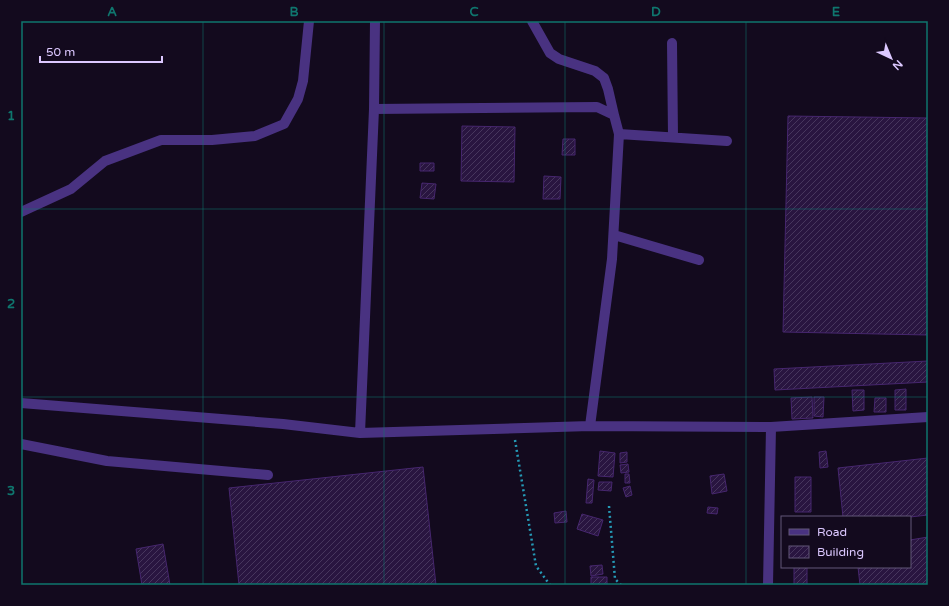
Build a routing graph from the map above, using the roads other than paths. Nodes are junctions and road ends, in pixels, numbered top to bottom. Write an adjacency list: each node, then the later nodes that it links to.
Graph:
1 (309, 21): 10 (street)
2 (375, 21): 5 (street)
3 (532, 21): 6 (street)
4 (672, 43): 8 (street)
5 (374, 109): 6 (street); 17 (street)
6 (614, 115): 7 (street)
7 (619, 134): 8 (street); 11 (street)
8 (673, 137): 9 (street)
9 (727, 141)
10 (21, 212)
11 (614, 235): 12 (street); 15 (street)
12 (700, 260)
13 (21, 403): 17 (street)
14 (928, 417): 16 (street)
15 (590, 426): 16 (street); 17 (street)
16 (771, 427): 20 (street)
17 (360, 432)
18 (21, 444): 19 (street)
19 (268, 475)
20 (768, 585)

